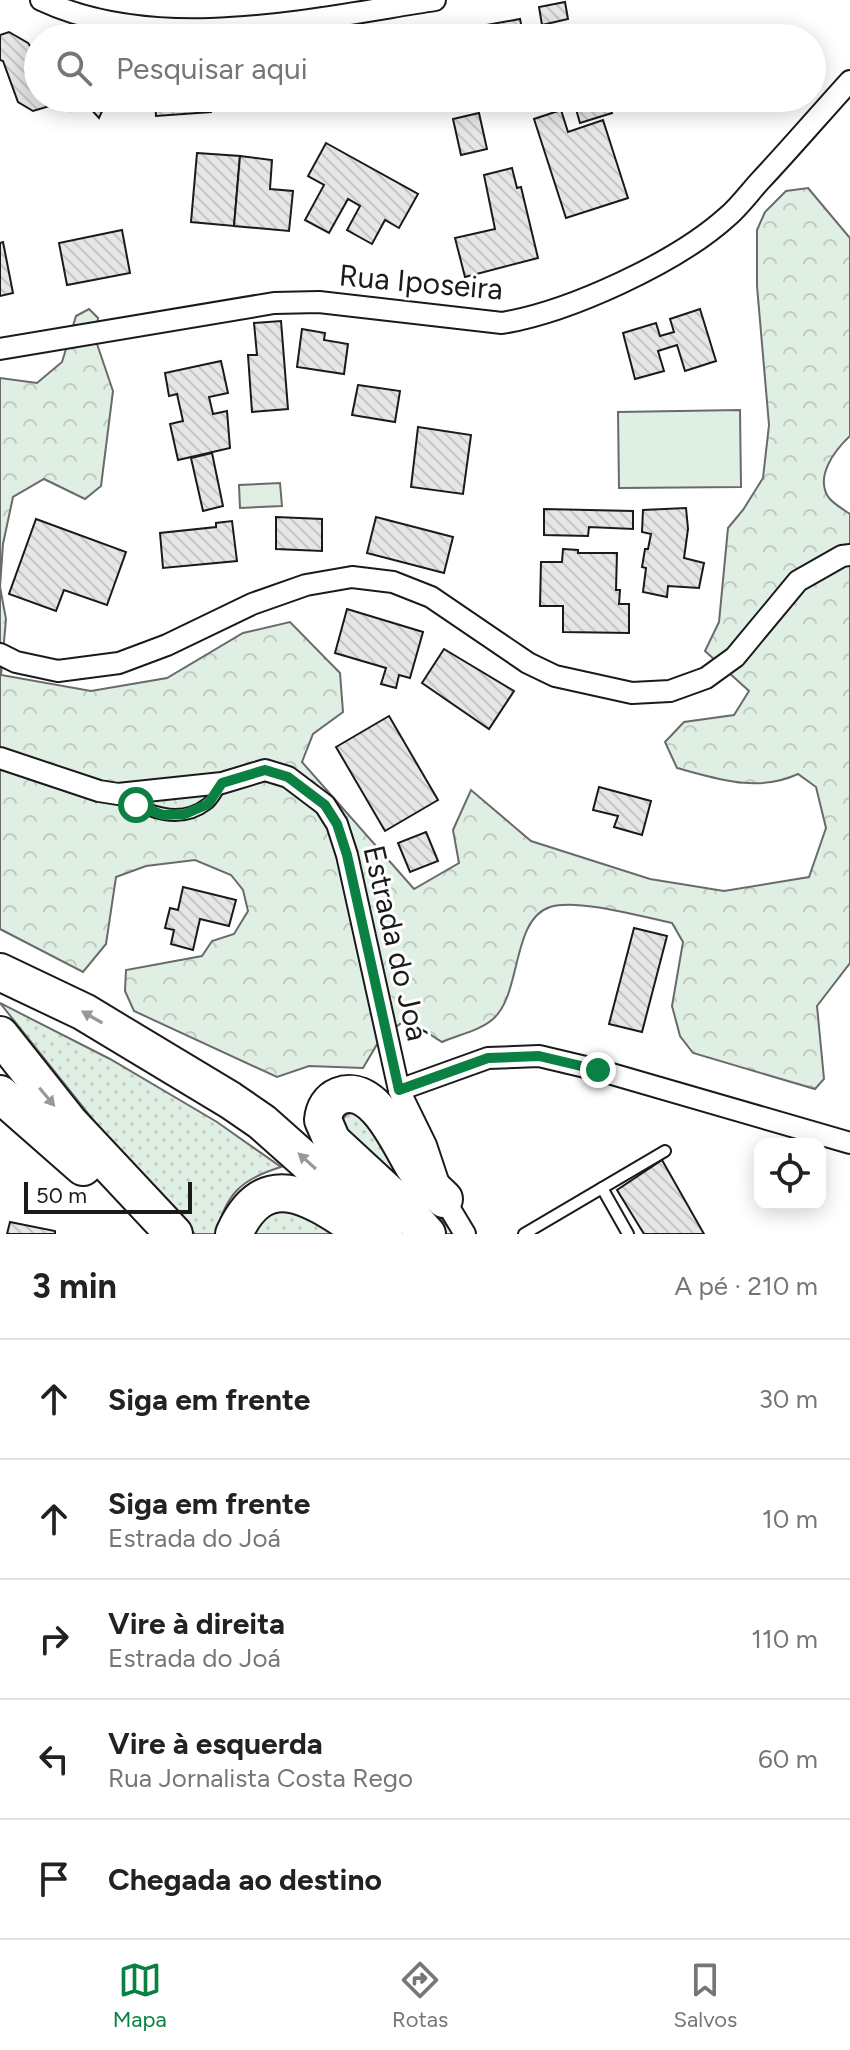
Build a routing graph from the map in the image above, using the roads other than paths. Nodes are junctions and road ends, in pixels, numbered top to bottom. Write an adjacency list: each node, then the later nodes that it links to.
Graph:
1 (41, 0): 3 (street)
2 (435, 0): 4 (street)
3 (124, 24)
4 (257, 24)
5 (850, 81): 6 (street, Rua Iposeira)
6 (826, 108)
7 (822, 112): 8 (street, Rua Iposeira)
8 (0, 349)
9 (850, 555): 10 (street)
10 (0, 654)
11 (0, 758): 14 (street, Estrada do Joá)
12 (0, 972): 24 (highway, one-way to 12)
13 (0, 1035): 21 (highway, one-way to 21)
14 (399, 1090): 16 (street); 19 (street, Estrada do Joá)
15 (0, 1094): 20 (highway)
16 (850, 1143)
17 (665, 1151): 18 (lane)
18 (602, 1188): 27 (lane); 28 (lane)
19 (444, 1199): 25 (highway); 26 (street, Estrada do Joá)
20 (147, 1234)
21 (174, 1234)
22 (234, 1234): 23 (highway)
23 (366, 1234)
24 (384, 1234)
25 (427, 1234)
26 (465, 1234)
27 (524, 1234)
28 (628, 1234)

